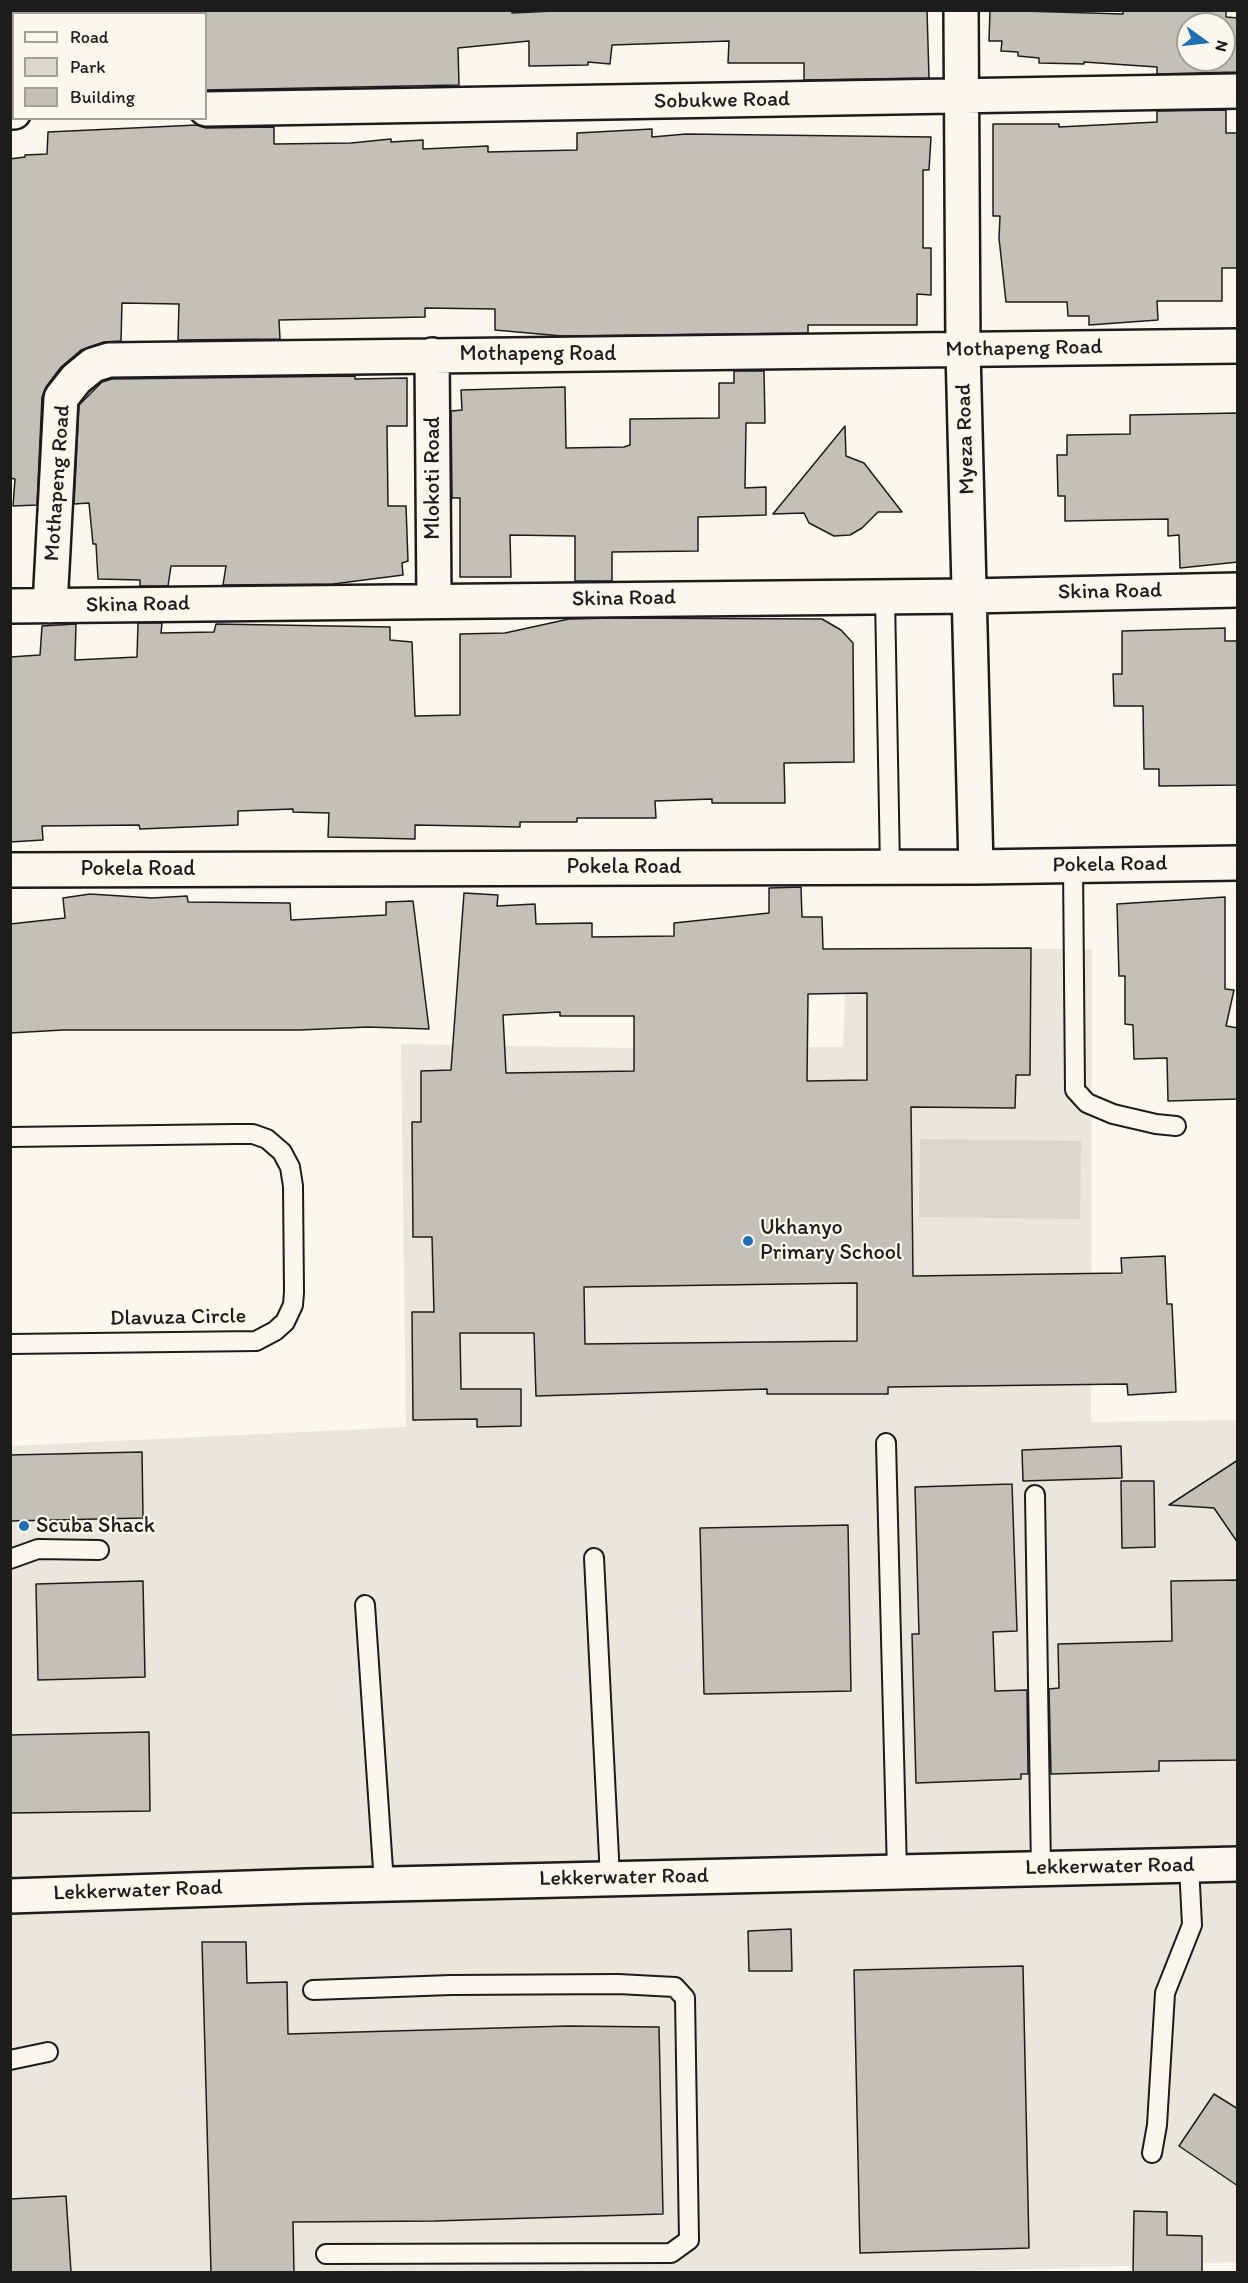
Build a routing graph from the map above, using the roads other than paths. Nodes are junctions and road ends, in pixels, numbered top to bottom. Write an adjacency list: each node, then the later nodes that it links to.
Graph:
1 (961, 10): 3 (street, Myeza Road)
2 (1238, 91): 3 (street, Sobukwe Road)
3 (962, 97): 4 (street, Sobukwe Road); 6 (street, Myeza Road)
4 (207, 109)
5 (1238, 346): 6 (street, Mothapeng Road)
6 (963, 350): 7 (street, Mothapeng Road); 9 (street, Myeza Road)
7 (432, 355): 11 (street, Mlokoti Road); 13 (street, Mothapeng Road)
8 (1238, 590): 9 (street, Skina Road)
9 (970, 596): 10 (street, Skina Road); 17 (street, Myeza Road)
10 (885, 597): 11 (street, Skina Road); 16 (lane)
11 (434, 601): 13 (street, Skina Road)
12 (10, 606): 13 (street, Skina Road)
13 (50, 606)
14 (1238, 863): 15 (street, Pokela Road)
15 (1073, 866): 17 (street, Pokela Road); 19 (lane)
16 (890, 867): 17 (street, Pokela Road); 18 (street, Pokela Road)
17 (976, 867)
18 (10, 870)
19 (1176, 1126)
20 (10, 1137): 21 (lane, Dlavuza Circle)
21 (10, 1344)
22 (886, 1443): 31 (lane)
23 (1035, 1495): 30 (lane)
24 (99, 1550): 26 (lane)
25 (594, 1558): 32 (lane)
26 (10, 1559)
27 (365, 1605): 33 (lane)
28 (1238, 1864): 29 (street, Lekkerwater Road)
29 (1189, 1865): 30 (street, Lekkerwater Road); 38 (lane)
30 (1041, 1869): 31 (street, Lekkerwater Road)
31 (897, 1872): 32 (street, Lekkerwater Road)
32 (610, 1878): 33 (street, Lekkerwater Road)
33 (384, 1884): 34 (street, Lekkerwater Road)
34 (10, 1896)
35 (313, 1990): 39 (lane)
36 (48, 2052): 37 (lane)
37 (10, 2060)
38 (1152, 2153)
39 (326, 2254)

